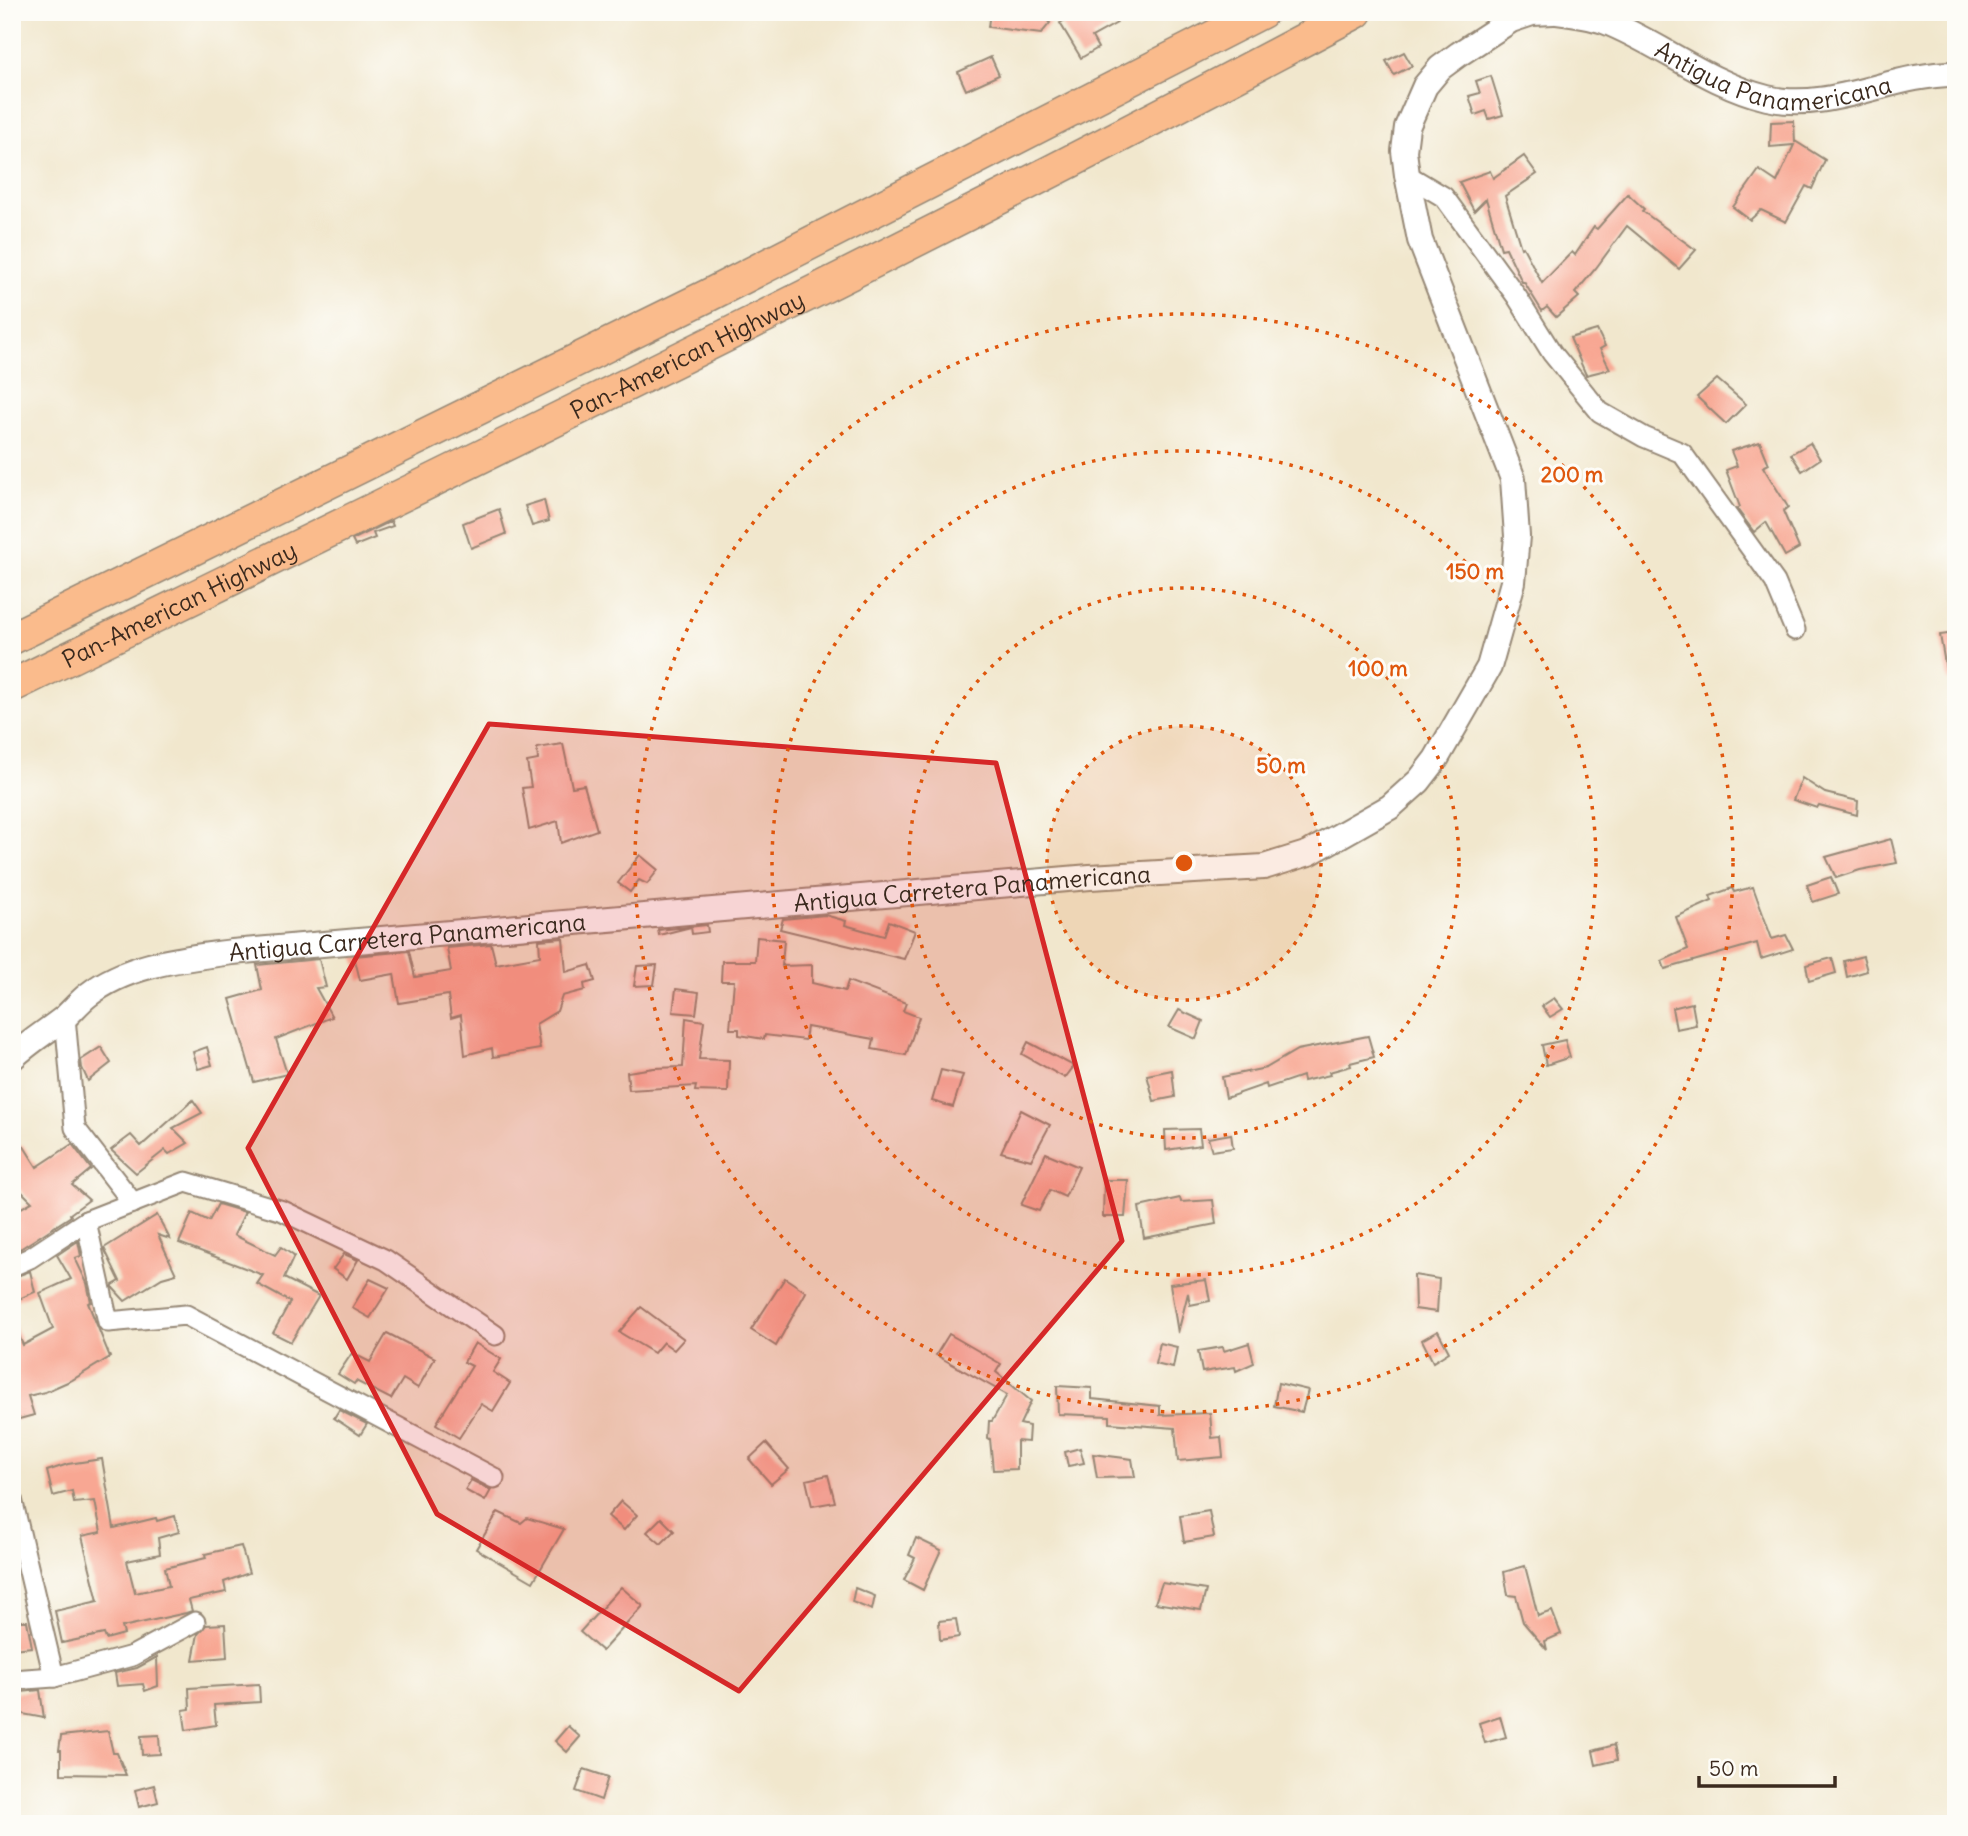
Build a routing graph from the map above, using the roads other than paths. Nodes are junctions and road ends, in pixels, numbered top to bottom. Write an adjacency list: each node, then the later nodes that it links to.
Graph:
1 (1262, 12): 4 (highway, Pan-American Highway)
2 (1356, 12): 6 (highway, Pan-American Highway)
3 (1555, 12): 5 (street, Antigua Panamericana); 7 (street, Antigua Panamericana)
4 (1143, 73): 6 (highway); 9 (highway, Pan-American Highway)
5 (1956, 74)
6 (1168, 111): 10 (highway, Pan-American Highway)
7 (1406, 175): 8 (street); 11 (street, Antigua Carretera Panamericana)
8 (1796, 630)
9 (12, 638)
10 (12, 686)
11 (65, 1017): 12 (street, Antigua Carretera Panamericana); 13 (street)
12 (12, 1058)
13 (133, 1203): 14 (street); 16 (street)
14 (86, 1221): 15 (street); 17 (street)
15 (12, 1266)
16 (495, 1335)
17 (495, 1478)
18 (12, 1499): 19 (street)
19 (18, 1541): 21 (street)
20 (195, 1622): 21 (street)
21 (54, 1677): 22 (street)
22 (12, 1680)

